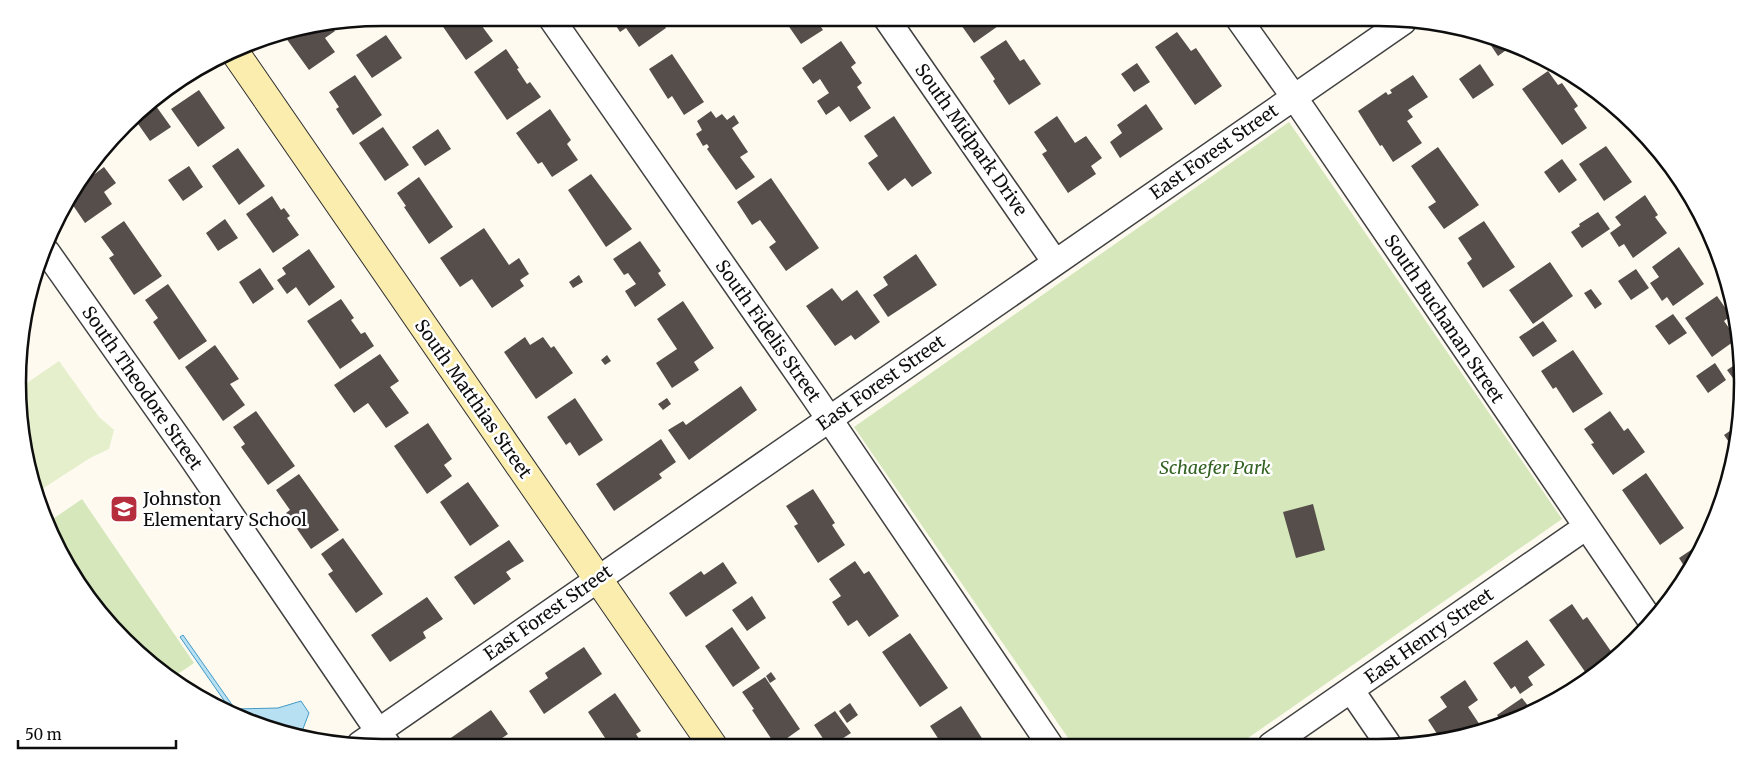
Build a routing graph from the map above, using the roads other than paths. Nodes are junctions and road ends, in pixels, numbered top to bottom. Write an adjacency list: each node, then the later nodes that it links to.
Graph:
1 (556, 26): 9 (street, South Fidelis Street)
2 (892, 26): 8 (street, South Midpark Drive)
3 (1244, 26): 6 (street, South Buchanan Street)
4 (1396, 27): 6 (street, East Forest Street)
5 (238, 57): 11 (street, South Matthias Street)
6 (1294, 97): 8 (street, East Forest Street); 10 (street, South Buchanan Street)
7 (50, 256): 14 (street, South Theodore Street)
8 (1055, 262): 9 (street, East Forest Street)
9 (829, 419): 11 (street, East Forest Street); 17 (street, South Fidelis Street)
10 (1586, 527): 12 (street, South Buchanan Street); 13 (street, East Henry Street)
11 (598, 579): 15 (street, East Forest Street); 16 (street, South Matthias Street)
12 (1646, 615)
13 (1351, 690): 18 (street, East Henry Street); 19 (street)
14 (373, 739)
15 (378, 739)
16 (708, 739)
17 (1045, 739)
18 (1280, 739)
19 (1384, 739)

